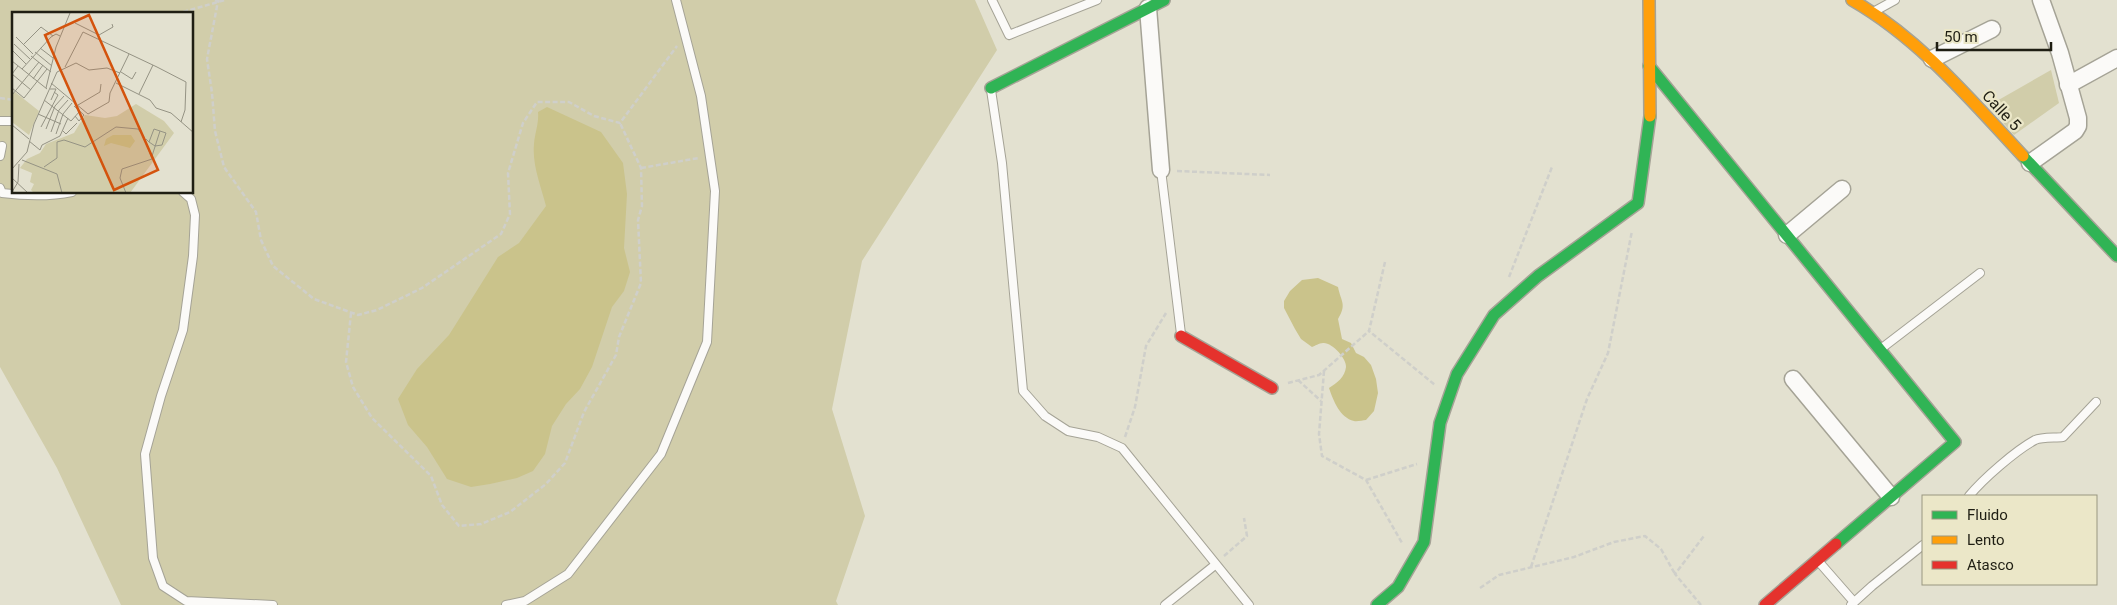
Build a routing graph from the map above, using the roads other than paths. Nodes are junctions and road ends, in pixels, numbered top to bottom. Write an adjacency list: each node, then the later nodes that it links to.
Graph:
1 (676, 0): 43 (lane)
2 (992, 0): 11 (lane)
3 (1070, 0): 11 (lane)
4 (1097, 0): 11 (lane)
5 (1164, 0): 10 (street)
6 (1649, 0): 16 (street)
7 (1852, 0): 12 (street, Calle 5)
8 (1895, 0): 12 (lane)
9 (2040, 0): 17 (street)
10 (1148, 8): 18 (street); 22 (street)
11 (1074, 9)
12 (1873, 12): 15 (street, Calle 5)
13 (1992, 29): 15 (street)
14 (2117, 58): 17 (street)
15 (1932, 59): 21 (street, Calle 5)
16 (1650, 66): 27 (street); 46 (street)
17 (2068, 85): 21 (street)
18 (991, 88): 39 (lane)
19 (2, 146): 20 (lane)
20 (0, 156)
21 (2030, 163): 28 (street, Calle 5)
22 (1161, 170): 30 (lane)
23 (1842, 189): 27 (street)
24 (23, 194): 25 (lane)
25 (54, 194)
26 (185, 194): 40 (lane)
27 (1787, 234): 31 (street)
28 (2117, 256)
29 (1980, 273): 31 (lane)
30 (1181, 336): 33 (street)
31 (1880, 350): 36 (street)
32 (1793, 380): 36 (street)
33 (1272, 388)
34 (2096, 402): 35 (lane)
35 (1970, 495)
36 (1891, 496): 38 (street)
37 (1922, 546): 41 (lane)
38 (1818, 560): 41 (lane); 47 (street)
39 (1215, 564): 44 (lane); 45 (lane)
40 (188, 603): 42 (lane)
41 (1853, 604)
42 (273, 605)
43 (506, 605)
44 (1165, 605)
45 (1249, 605)
46 (1377, 605)
47 (1765, 605)

